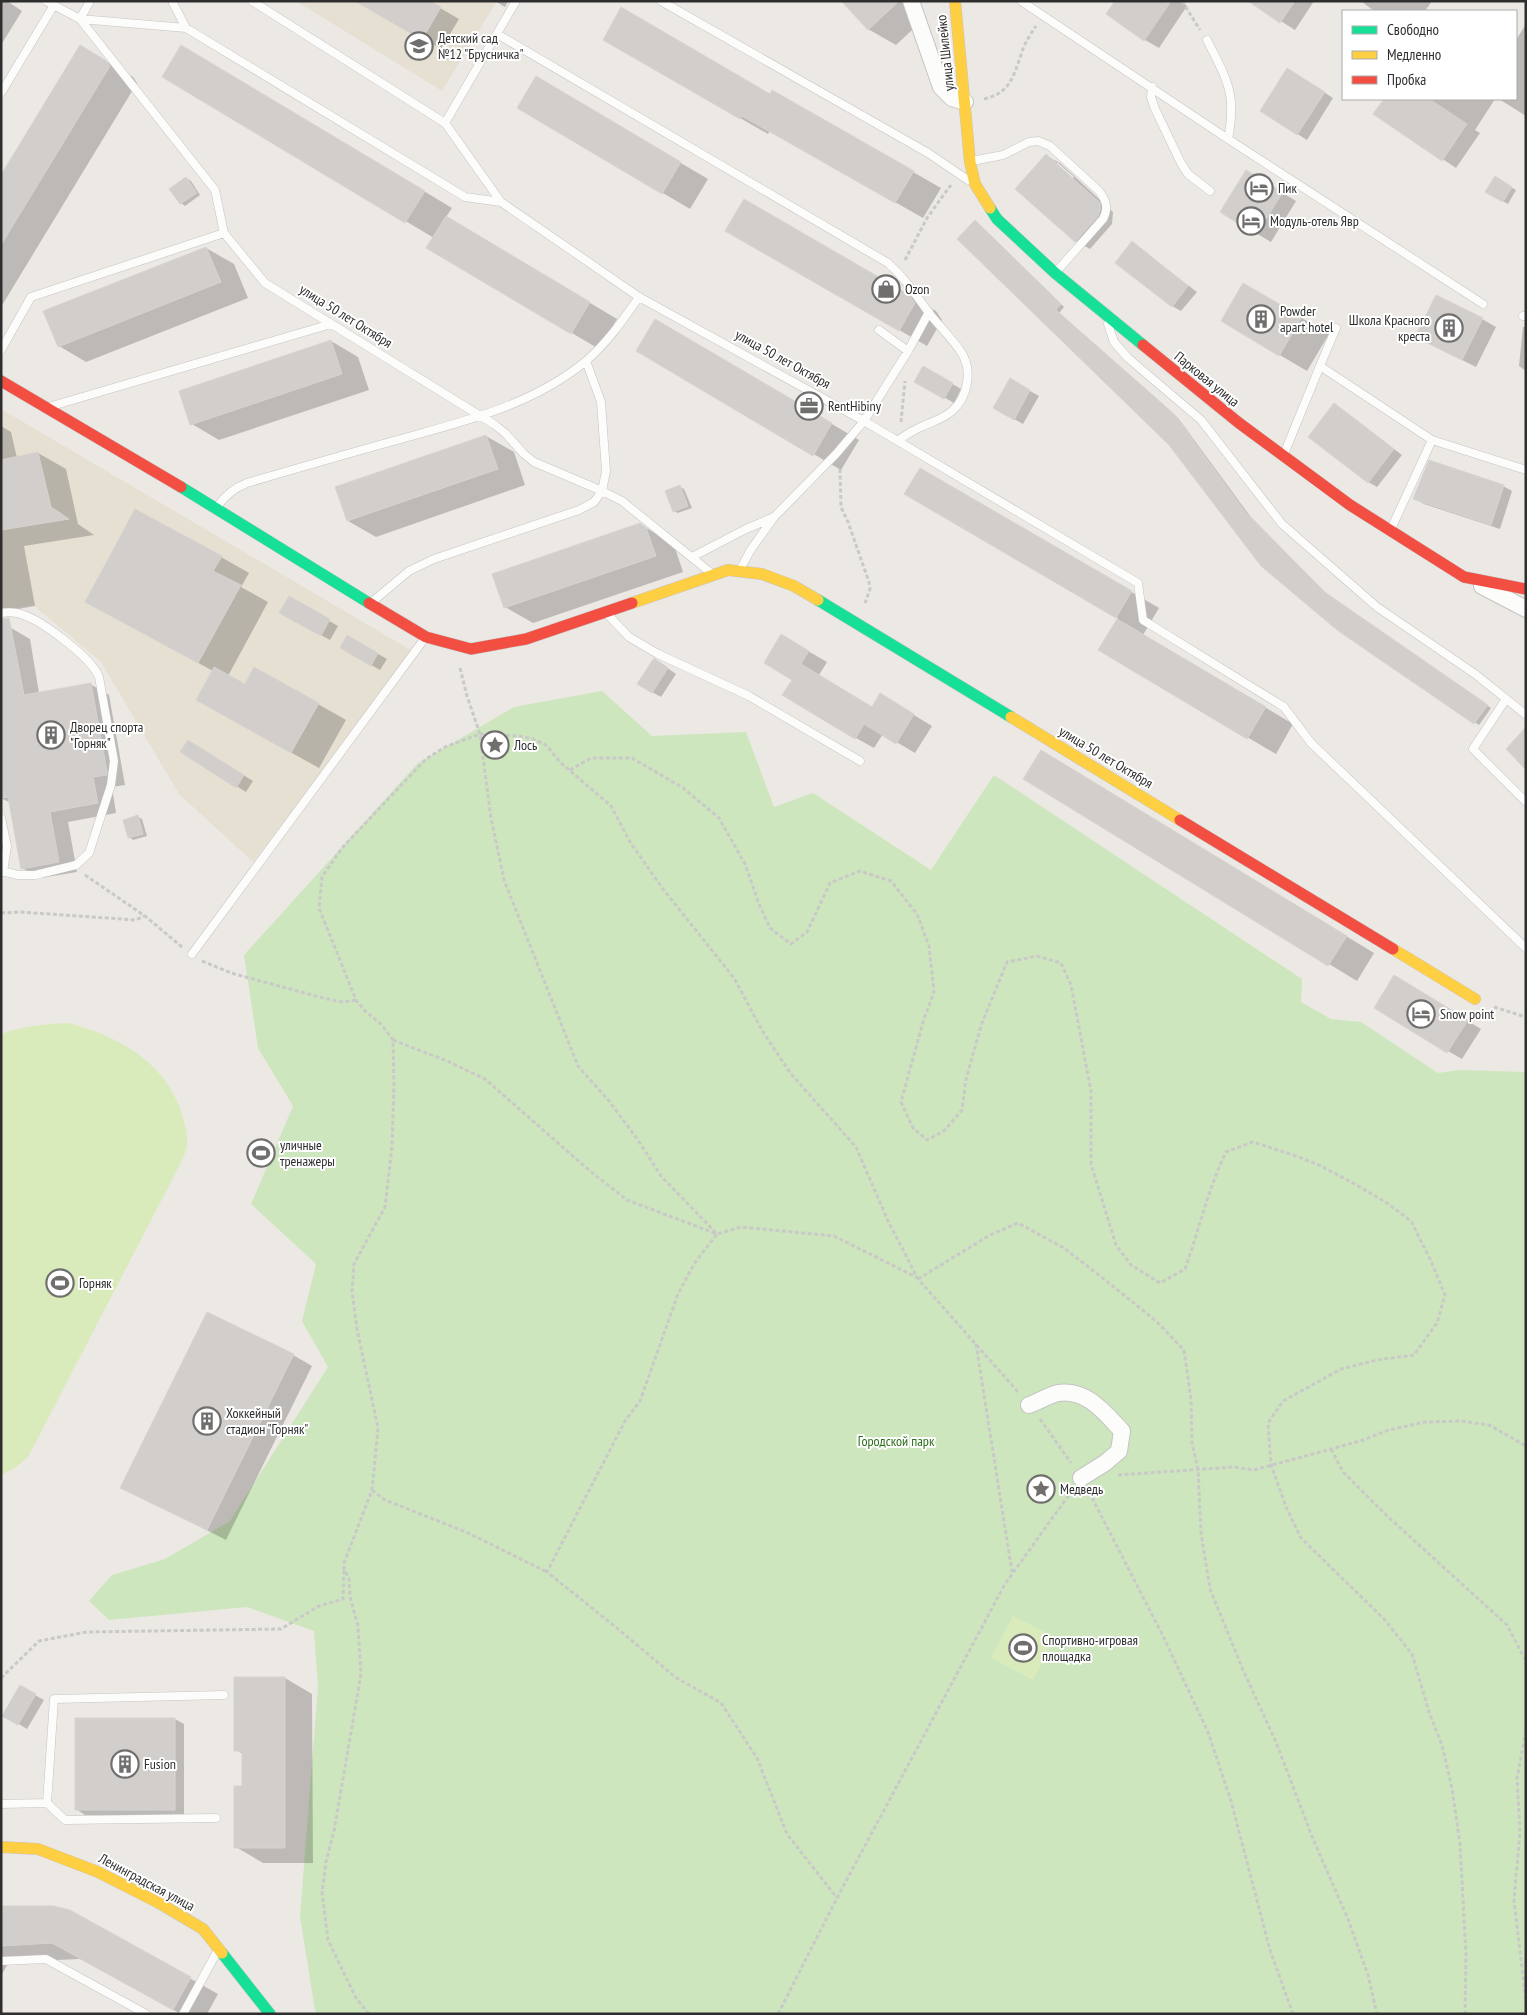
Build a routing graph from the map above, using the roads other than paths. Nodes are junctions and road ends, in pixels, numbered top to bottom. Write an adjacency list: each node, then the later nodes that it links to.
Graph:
1 (46, 1): 10 (lane, улица 50 лет Октября)
2 (90, 1): 11 (lane)
3 (172, 1): 12 (lane)
4 (252, 1): 18 (lane, улица 50 лет Октября)
5 (516, 1): 13 (lane)
6 (661, 1): 21 (lane)
7 (911, 1): 17 (street)
8 (955, 1): 17 (street, улица Шилейко)
9 (1021, 1): 15 (lane)
10 (54, 5): 11 (lane, улица 50 лет Октября); 16 (lane)
11 (80, 19): 12 (lane); 24 (lane, улица 50 лет Октября)
12 (186, 28): 23 (lane)
13 (497, 34): 18 (lane); 28 (lane)
14 (1207, 40): 19 (lane)
15 (1152, 87): 19 (lane); 22 (lane)
16 (1, 93)
17 (965, 102): 20 (street, Парковая улица)
18 (445, 123): 23 (lane, улица 50 лет Октября)
19 (1228, 138): 27 (lane)
20 (970, 162): 21 (street, Парковая улица); 25 (lane)
21 (975, 184): 25 (street, Парковая улица)
22 (1210, 191)
23 (501, 202): 26 (lane, улица 50 лет Октября)
24 (224, 233): 30 (lane, улица 50 лет Октября); 33 (lane)
25 (1055, 274): 29 (street, Парковая улица)
26 (640, 297): 35 (lane); 40 (lane, улица 50 лет Октября)
27 (1483, 304)
28 (929, 312): 34 (lane); 41 (lane)
29 (1105, 314): 43 (street, Парковая улица); 59 (lane)
30 (331, 324): 38 (lane); 39 (lane, улица 50 лет Октября)
31 (1336, 328): 36 (lane)
32 (879, 330): 34 (lane)
33 (1, 350)
34 (908, 351): 40 (lane)
35 (586, 361): 39 (lane); 45 (lane)
36 (1320, 366): 42 (lane); 43 (lane)
37 (1, 382): 38 (street, улица 50 лет Октября)
38 (47, 407): 46 (street, улица 50 лет Октября)
39 (480, 416): 45 (lane, улица 50 лет Октября); 46 (lane)
40 (864, 420): 41 (lane, улица 50 лет Октября); 47 (lane)
41 (898, 440): 65 (lane, улица 50 лет Октября)
42 (1432, 440): 44 (lane); 48 (lane)
43 (1283, 456): 48 (street, Парковая улица)
44 (1526, 470)
45 (602, 491): 49 (lane, улица 50 лет Октября); 54 (lane)
46 (216, 508): 54 (street, улица 50 лет Октября)
47 (774, 517): 49 (lane); 50 (lane)
48 (1390, 530): 52 (street, Парковая улица)
49 (692, 557): 51 (lane, улица 50 лет Октября)
50 (740, 570): 51 (street, улица 50 лет Октября); 67 (street, улица 50 лет Октября)
51 (713, 574): 56 (street, улица 50 лет Октября)
52 (1464, 577): 53 (street, Парковая улица); 55 (street)
53 (1526, 589)
54 (371, 603): 58 (street, улица 50 лет Октября)
55 (1526, 609)
56 (605, 612): 58 (street, улица 50 лет Октября); 61 (lane)
57 (1, 613): 64 (lane)
58 (426, 637): 66 (lane)
59 (1506, 699): 60 (lane); 62 (lane)
60 (1526, 715)
61 (860, 761)
62 (1526, 802)
63 (1, 818): 64 (lane)
64 (2, 871)
65 (1526, 948)
66 (192, 954)
67 (1475, 1000)
68 (1029, 1405): 69 (street)
69 (1082, 1478)
70 (224, 1695): 71 (lane)
71 (47, 1803): 72 (lane); 73 (lane)
72 (1, 1804)
73 (216, 1818)
74 (1, 1847): 75 (street, Ленинградская улица)
75 (219, 1949): 78 (lane); 79 (street, Ленинградская улица)
76 (1, 1961): 77 (lane)
77 (146, 2014)
78 (183, 2014)
79 (270, 2014)

